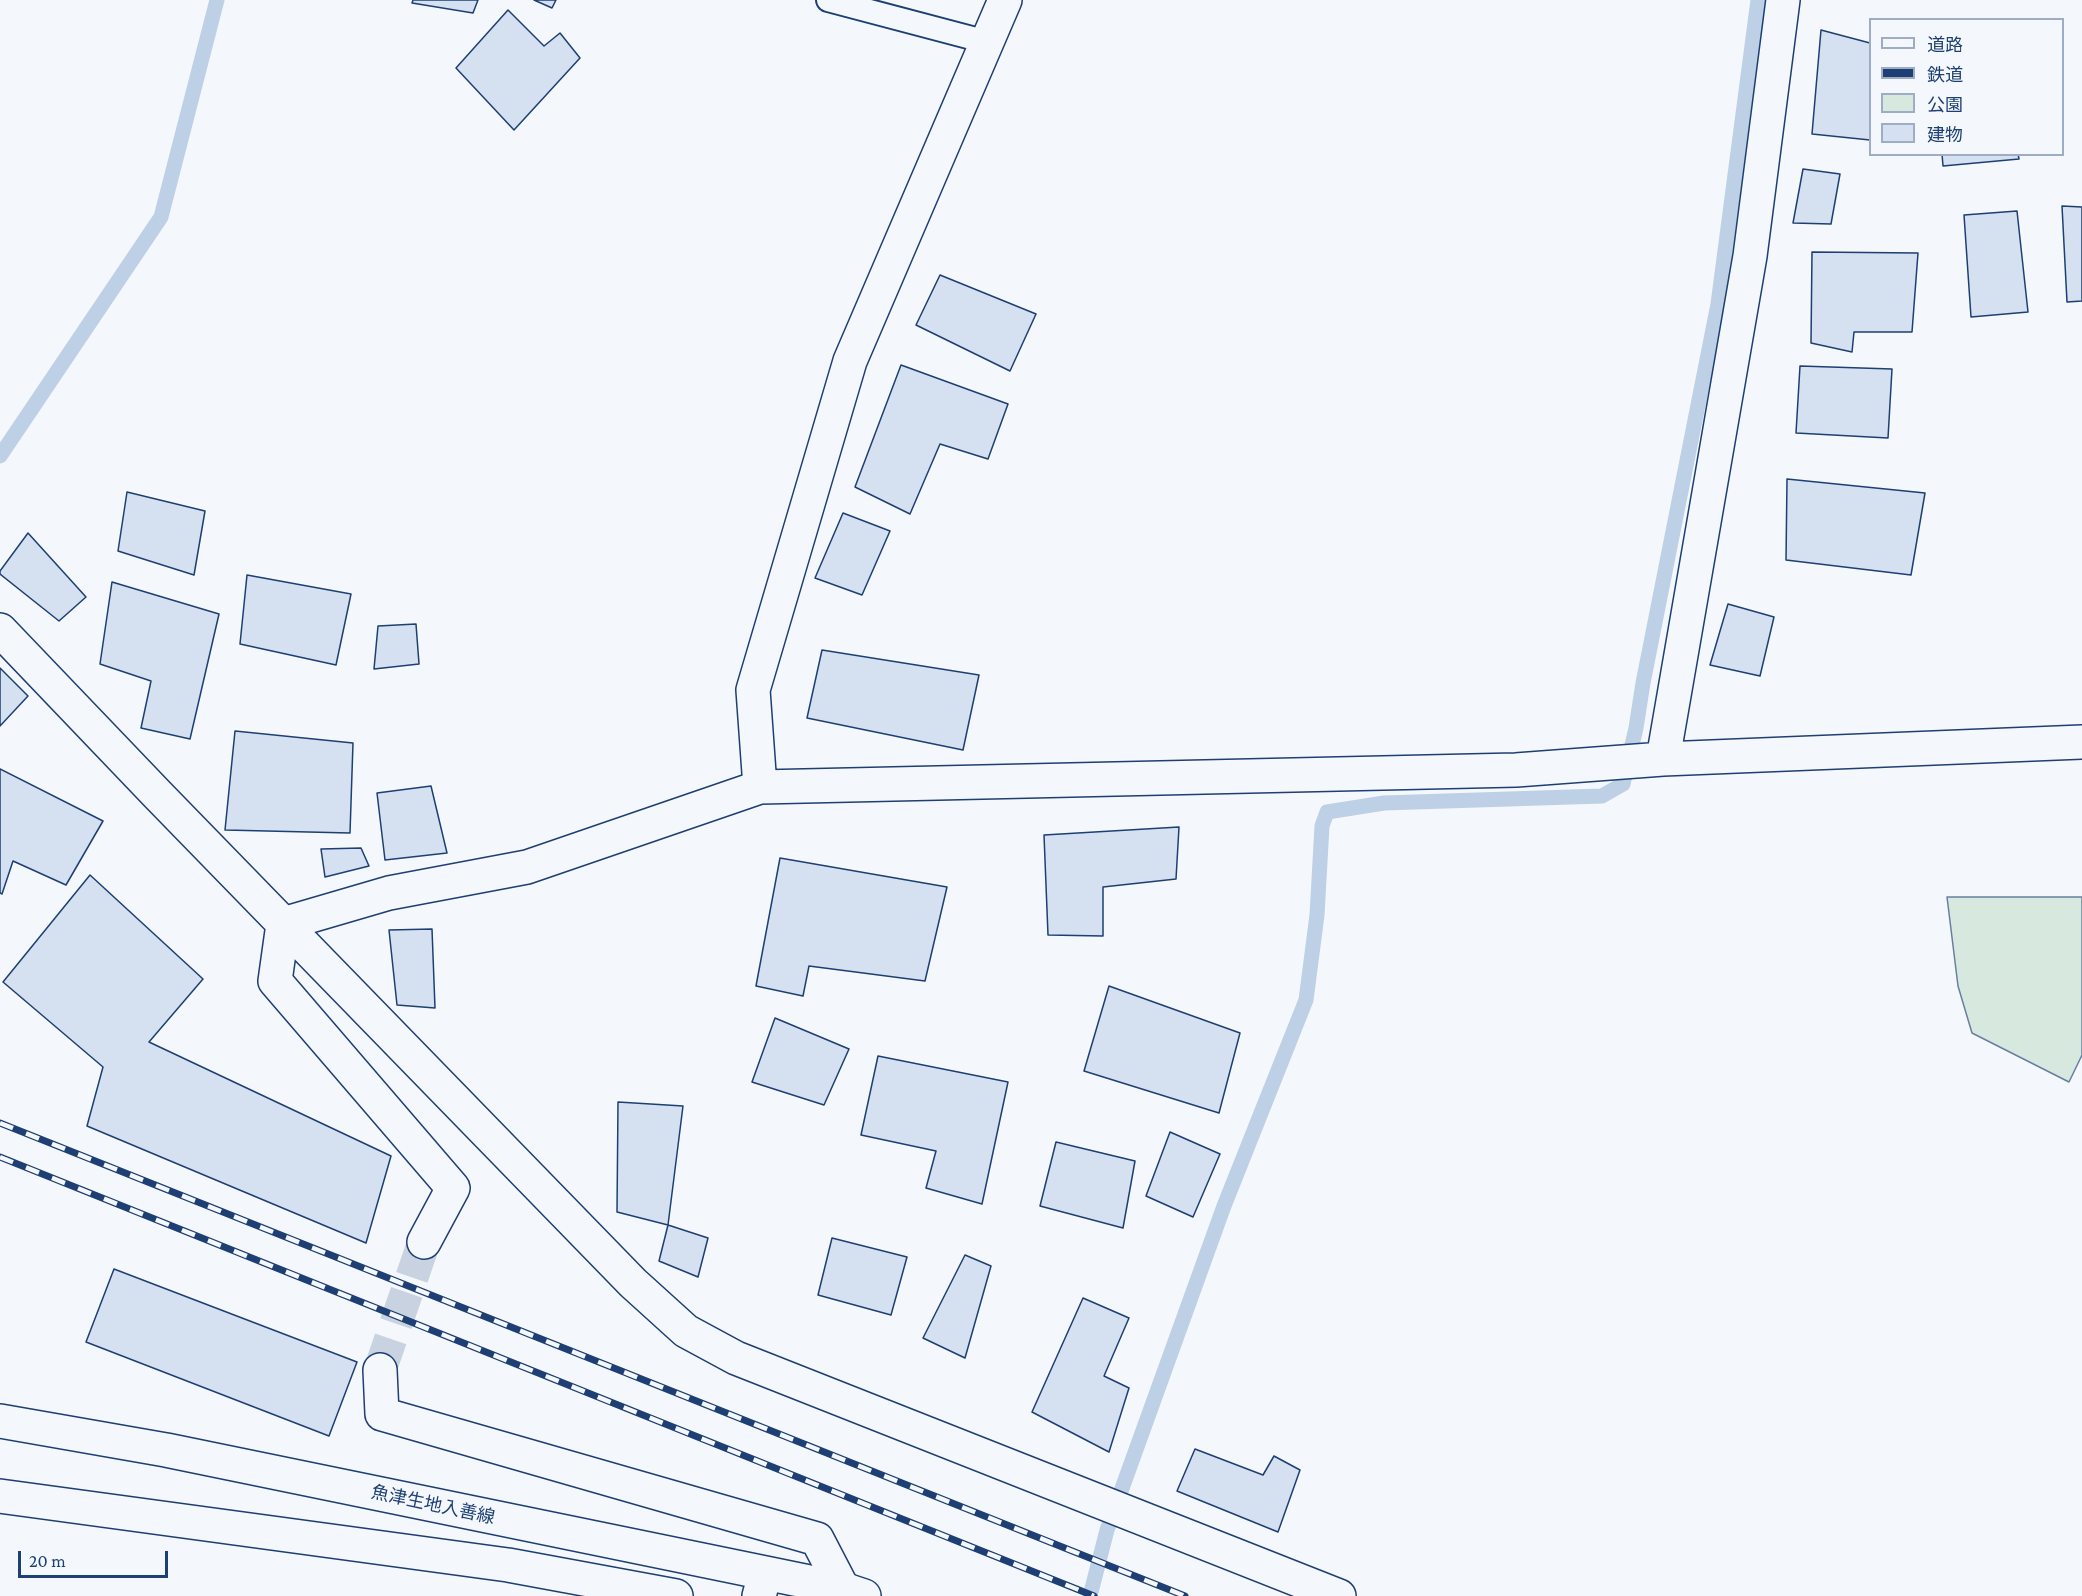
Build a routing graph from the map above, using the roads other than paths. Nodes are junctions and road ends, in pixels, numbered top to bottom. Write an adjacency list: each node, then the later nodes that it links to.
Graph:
1 (828, 0): 4 (lane)
2 (1005, 0): 4 (street)
3 (1783, 0): 7 (street)
4 (987, 42): 8 (street)
5 (0, 630): 9 (street)
6 (2082, 742): 7 (street)
7 (1663, 759): 8 (street)
8 (760, 787): 9 (street)
9 (283, 924): 10 (street); 17 (street)
10 (424, 1242)
11 (380, 1370): 15 (street)
12 (0, 1421): 14 (street, 魚津生地入善線)
13 (0, 1496): 16 (street)
14 (762, 1585): 15 (street, 魚津生地入善線)
15 (853, 1592)
16 (676, 1596)
17 (1339, 1596)

